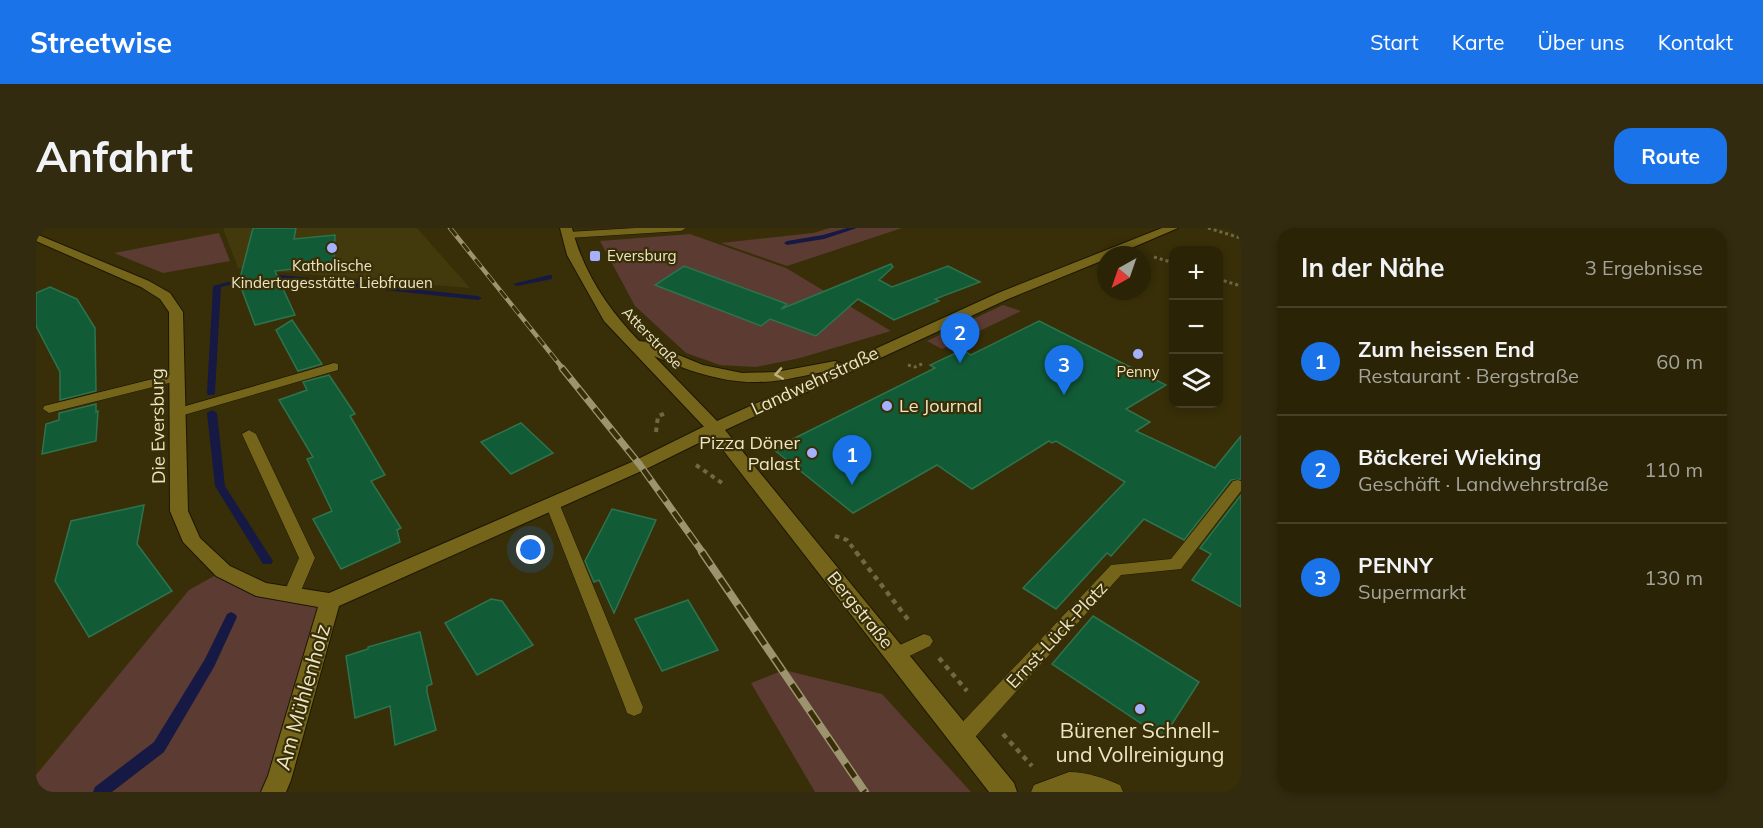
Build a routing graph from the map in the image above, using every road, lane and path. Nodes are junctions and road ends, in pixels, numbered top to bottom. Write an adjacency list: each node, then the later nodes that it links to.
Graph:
1 (681, 228): 4 (lane)
2 (1172, 228): 10 (street, Landwehrstraße)
3 (1208, 228): 6 (path)
4 (567, 232): 9 (street, Atterstraße)
5 (36, 237): 12 (street, Die Eversburg)
6 (1241, 238)
7 (1223, 281): 8 (path)
8 (1241, 286)
9 (630, 340): 10 (street, one-way to 9); 15 (street, Atterstraße)
10 (858, 361): 15 (street, Landwehrstraße)
11 (334, 367): 14 (lane)
12 (177, 377): 13 (lane); 14 (street, Die Eversburg)
13 (49, 409)
14 (177, 413): 20 (street, Die Eversburg)
15 (715, 428): 18 (street, Landwehrstraße); 23 (street, Bergstraße)
16 (249, 434): 20 (lane)
17 (1238, 485): 25 (lane, Ernst-Lück-Platz)
18 (552, 503): 21 (street, Landwehrstraße); 24 (lane)
19 (847, 540): 22 (path)
20 (291, 595): 21 (street, Die Eversburg)
21 (330, 601): 26 (street, Am Mühlenholz)
22 (924, 640): 23 (lane)
23 (895, 655): 25 (street, Bergstraße)
24 (634, 707)
25 (961, 738): 27 (street, Bergstraße)
26 (273, 792)
27 (1005, 792)
28 (1041, 792): 29 (lane)
29 (1113, 792)

